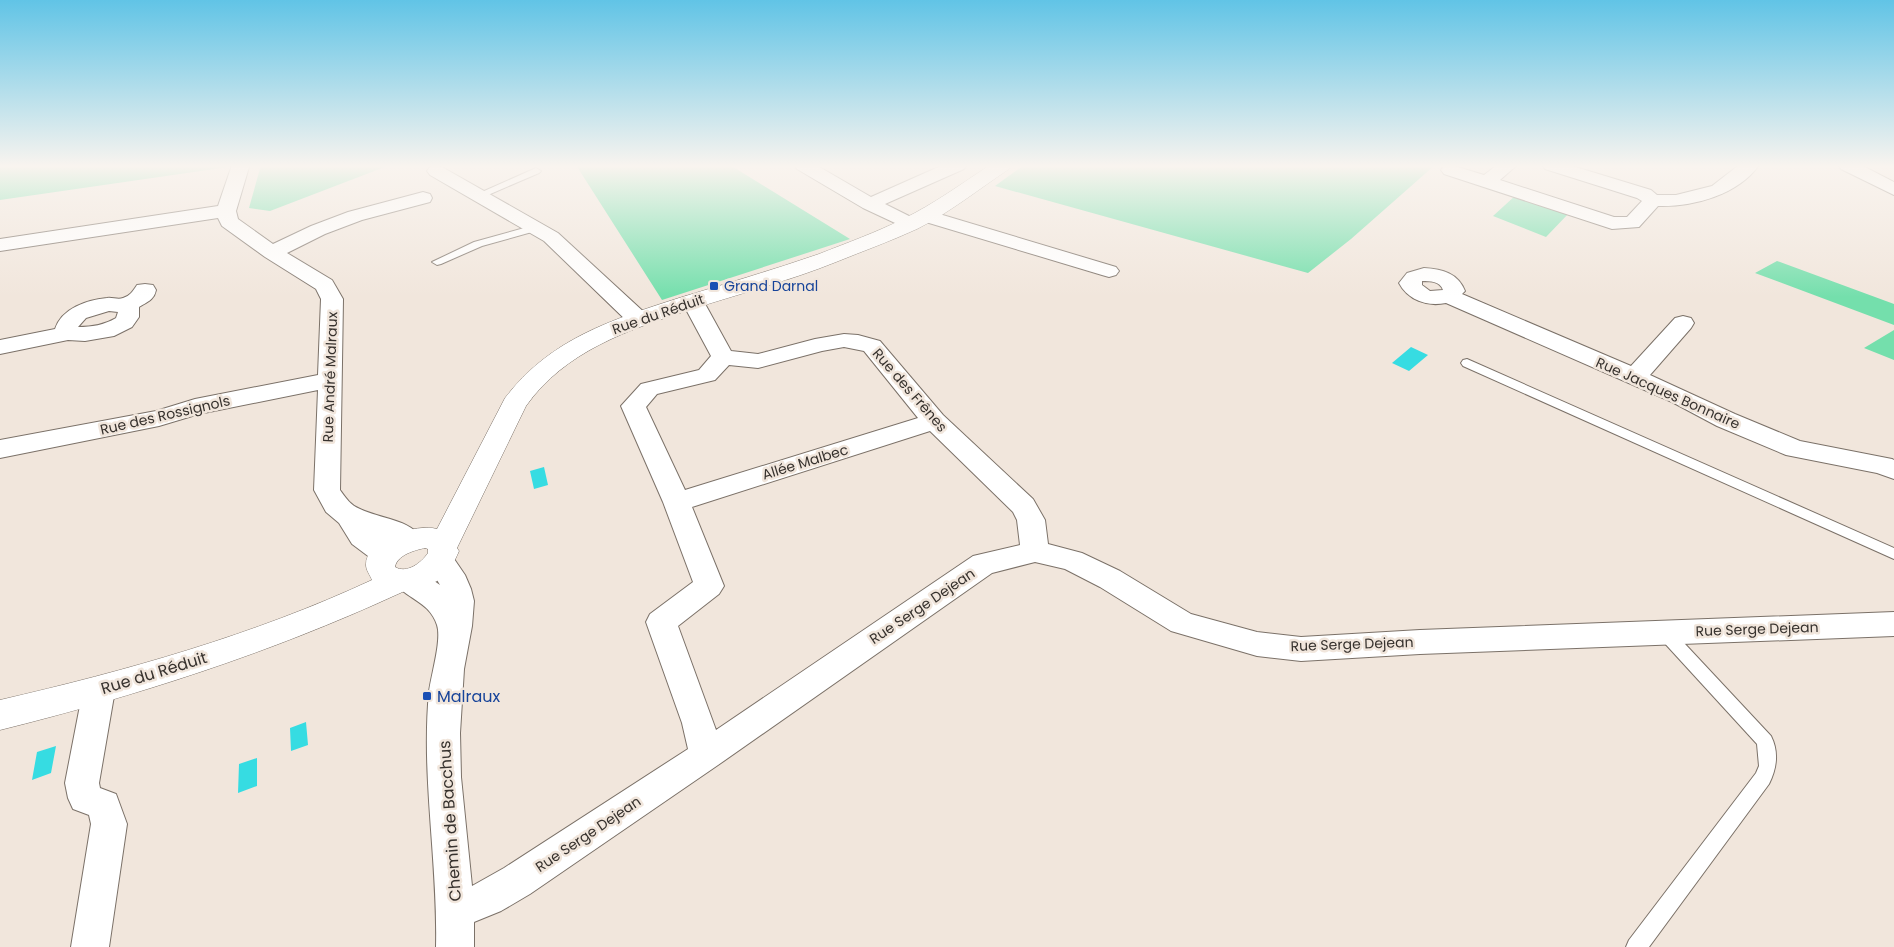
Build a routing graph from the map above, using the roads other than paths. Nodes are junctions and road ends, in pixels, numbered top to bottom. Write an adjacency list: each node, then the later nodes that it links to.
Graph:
1 (380, 209): 11 (street)
2 (502, 209): 9 (street)
3 (886, 209): 8 (street)
4 (935, 209): 8 (street, Rue du Réduit)
5 (1570, 209): 6 (street)
6 (1645, 209)
7 (226, 211): 10 (street); 11 (street, Rue André Malraux)
8 (918, 220): 13 (street); 16 (street, Rue du Réduit)
9 (535, 228): 12 (lane); 17 (street)
10 (0, 245)
11 (272, 253): 23 (street, Rue André Malraux)
12 (437, 262)
13 (1108, 271)
14 (146, 290): 19 (street)
15 (1448, 296): 22 (street, Rue Jacques Bonnaire)
16 (693, 302): 17 (street, Rue du Réduit); 20 (street)
17 (638, 319): 30 (street, Rue du Réduit)
18 (1683, 322): 22 (street)
19 (0, 347)
20 (724, 357): 24 (street, Rue des Frênes); 27 (street)
21 (1467, 363): 29 (lane)
22 (1632, 376): 26 (street, Rue Jacques Bonnaire)
23 (330, 380): 25 (street, Rue des Rossignols); 30 (street, Rue André Malraux)
24 (934, 422): 27 (street, Allée Malbec); 28 (street, Rue des Frênes)
25 (0, 449)
26 (1894, 470)
27 (677, 502): 35 (street)
28 (1035, 552): 32 (street, Rue Serge Dejean); 35 (street, Rue Serge Dejean)
29 (1894, 554)
30 (410, 559): 33 (street, Rue du Réduit); 36 (street, Chemin de Bacchus)
31 (1894, 624): 32 (street, Rue Serge Dejean)
32 (1665, 633): 39 (lane)
33 (99, 690): 34 (street, Rue du Réduit); 37 (street)
34 (0, 715)
35 (706, 755): 36 (street, Rue Serge Dejean)
36 (457, 910): 38 (street, Chemin de Bacchus)
37 (90, 947)
38 (455, 947)
39 (1636, 947)

